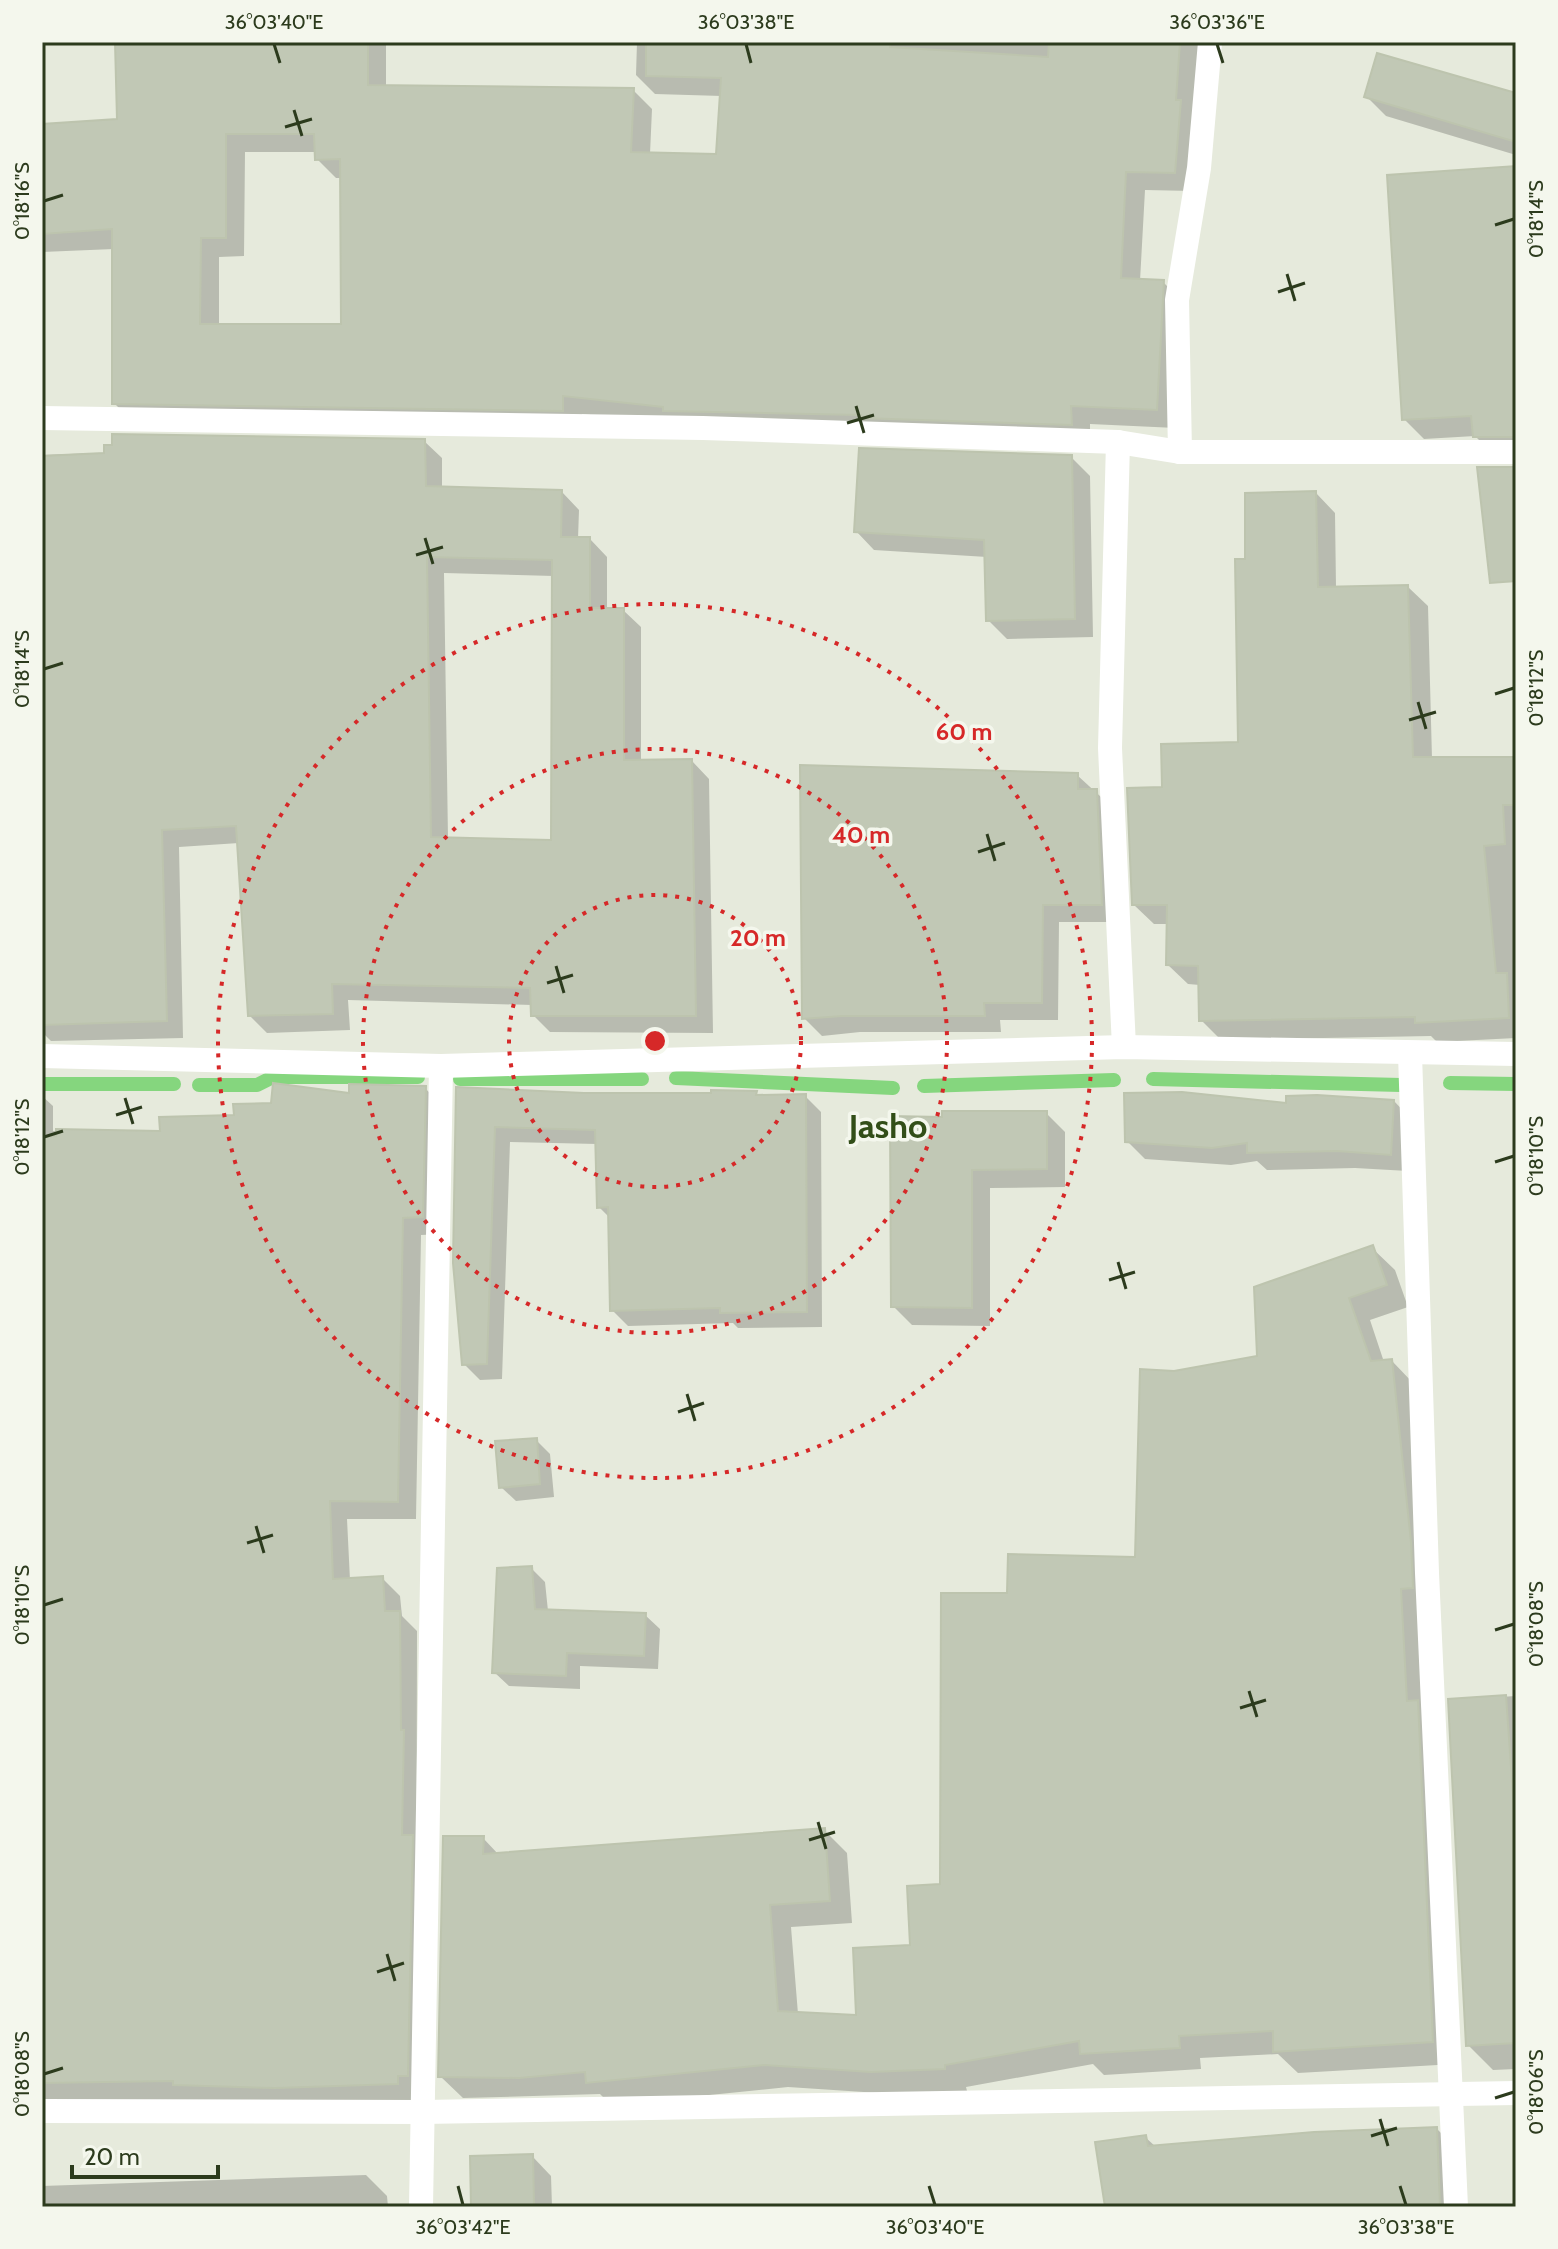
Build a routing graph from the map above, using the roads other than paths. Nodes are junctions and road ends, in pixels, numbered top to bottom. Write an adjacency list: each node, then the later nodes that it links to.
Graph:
1 (1210, 42): 4 (street)
2 (42, 418): 3 (street)
3 (1118, 442): 4 (street); 6 (street)
4 (1180, 452): 5 (street)
5 (1516, 452)
6 (1124, 1047): 7 (street); 10 (street)
7 (1410, 1054): 8 (street); 12 (street)
8 (1516, 1054)
9 (42, 1056): 10 (street)
10 (441, 1066): 14 (street)
11 (1516, 2093): 12 (street)
12 (1451, 2096): 14 (street); 16 (street)
13 (42, 2111): 14 (street)
14 (423, 2112): 15 (street)
15 (421, 2207)
16 (1456, 2207)

